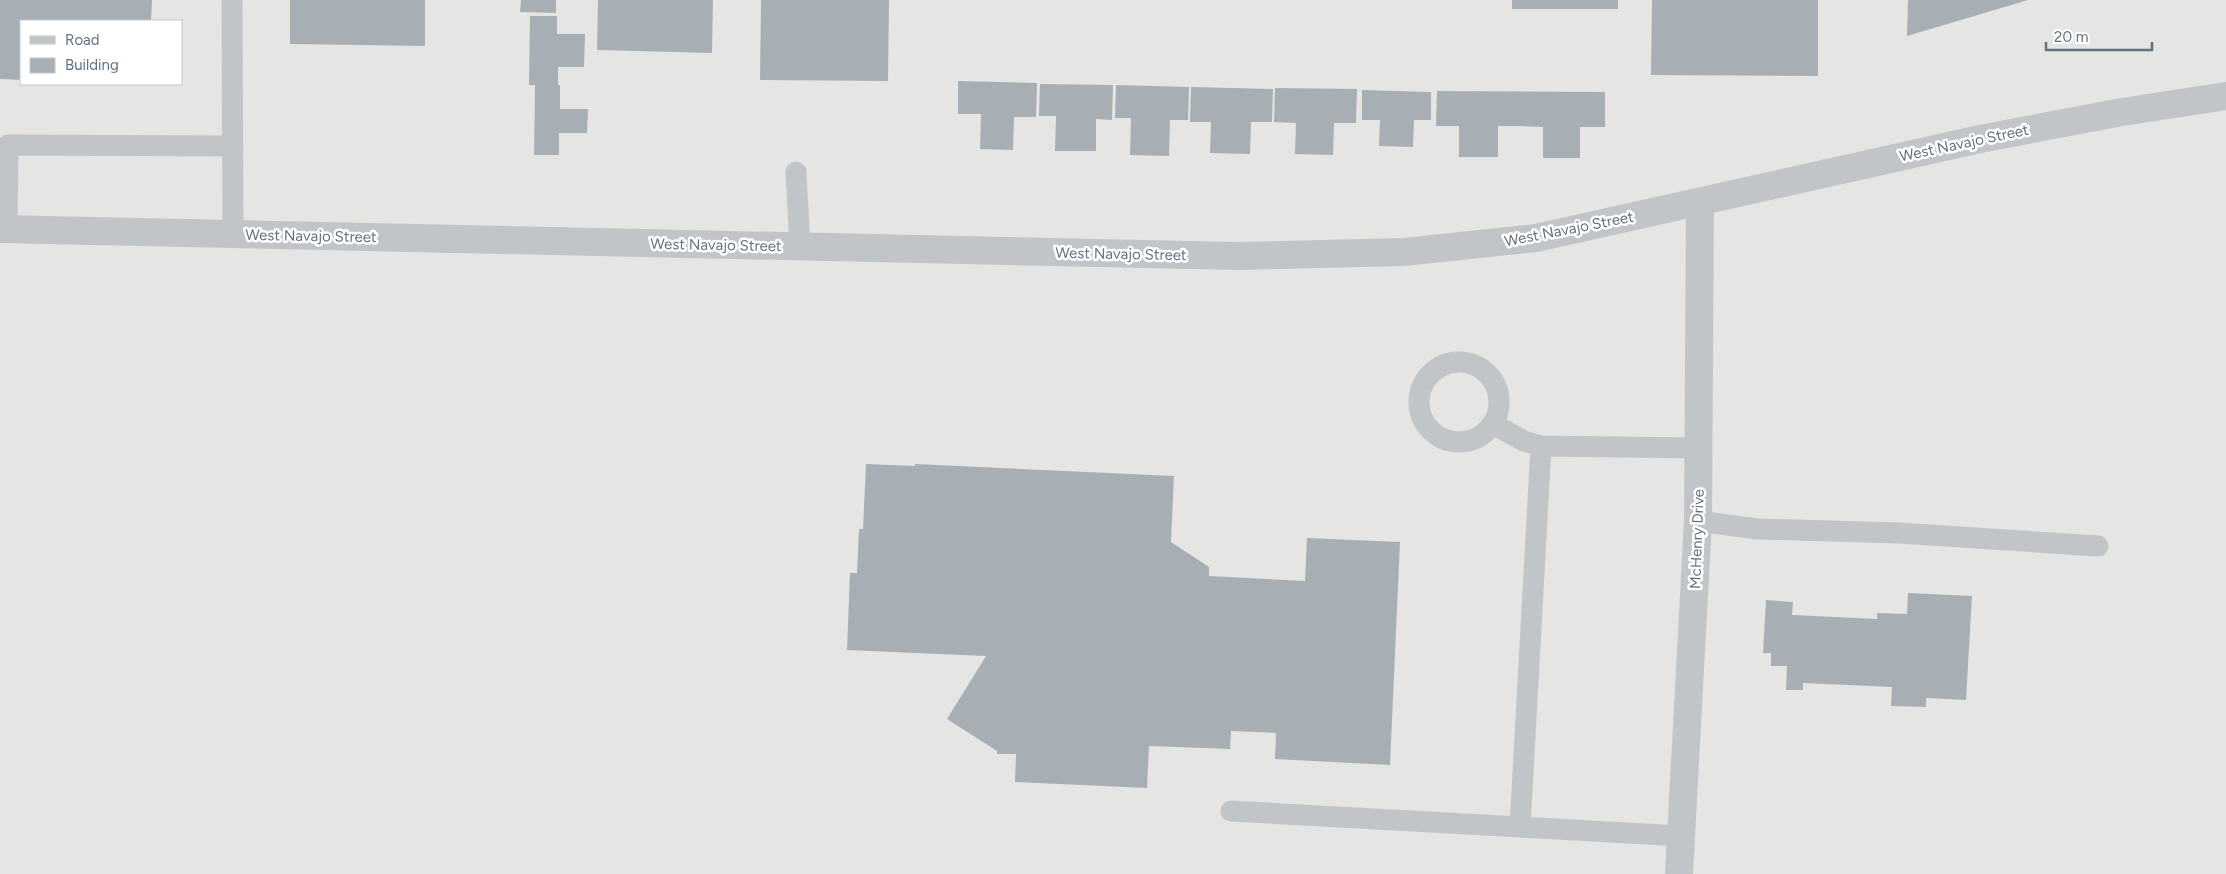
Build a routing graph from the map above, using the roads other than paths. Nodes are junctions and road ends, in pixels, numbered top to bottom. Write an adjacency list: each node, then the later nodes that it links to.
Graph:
1 (232, 0): 3 (lane)
2 (2226, 96): 5 (street, West Navajo Street)
3 (233, 146): 6 (lane); 7 (lane)
4 (796, 172): 8 (lane)
5 (1700, 203): 8 (street, West Navajo Street); 11 (street, McHenry Drive)
6 (3, 229): 7 (street, West Navajo Street)
7 (233, 234): 8 (street, West Navajo Street)
8 (800, 247)
9 (1493, 424): 10 (lane)
10 (1541, 446): 11 (lane); 15 (lane)
11 (1700, 448): 12 (street, McHenry Drive)
12 (1698, 521): 13 (lane); 16 (street, McHenry Drive)
13 (2098, 546)
14 (1230, 811): 15 (lane)
15 (1520, 827): 16 (lane)
16 (1682, 836): 17 (street, McHenry Drive)
17 (1679, 874)

